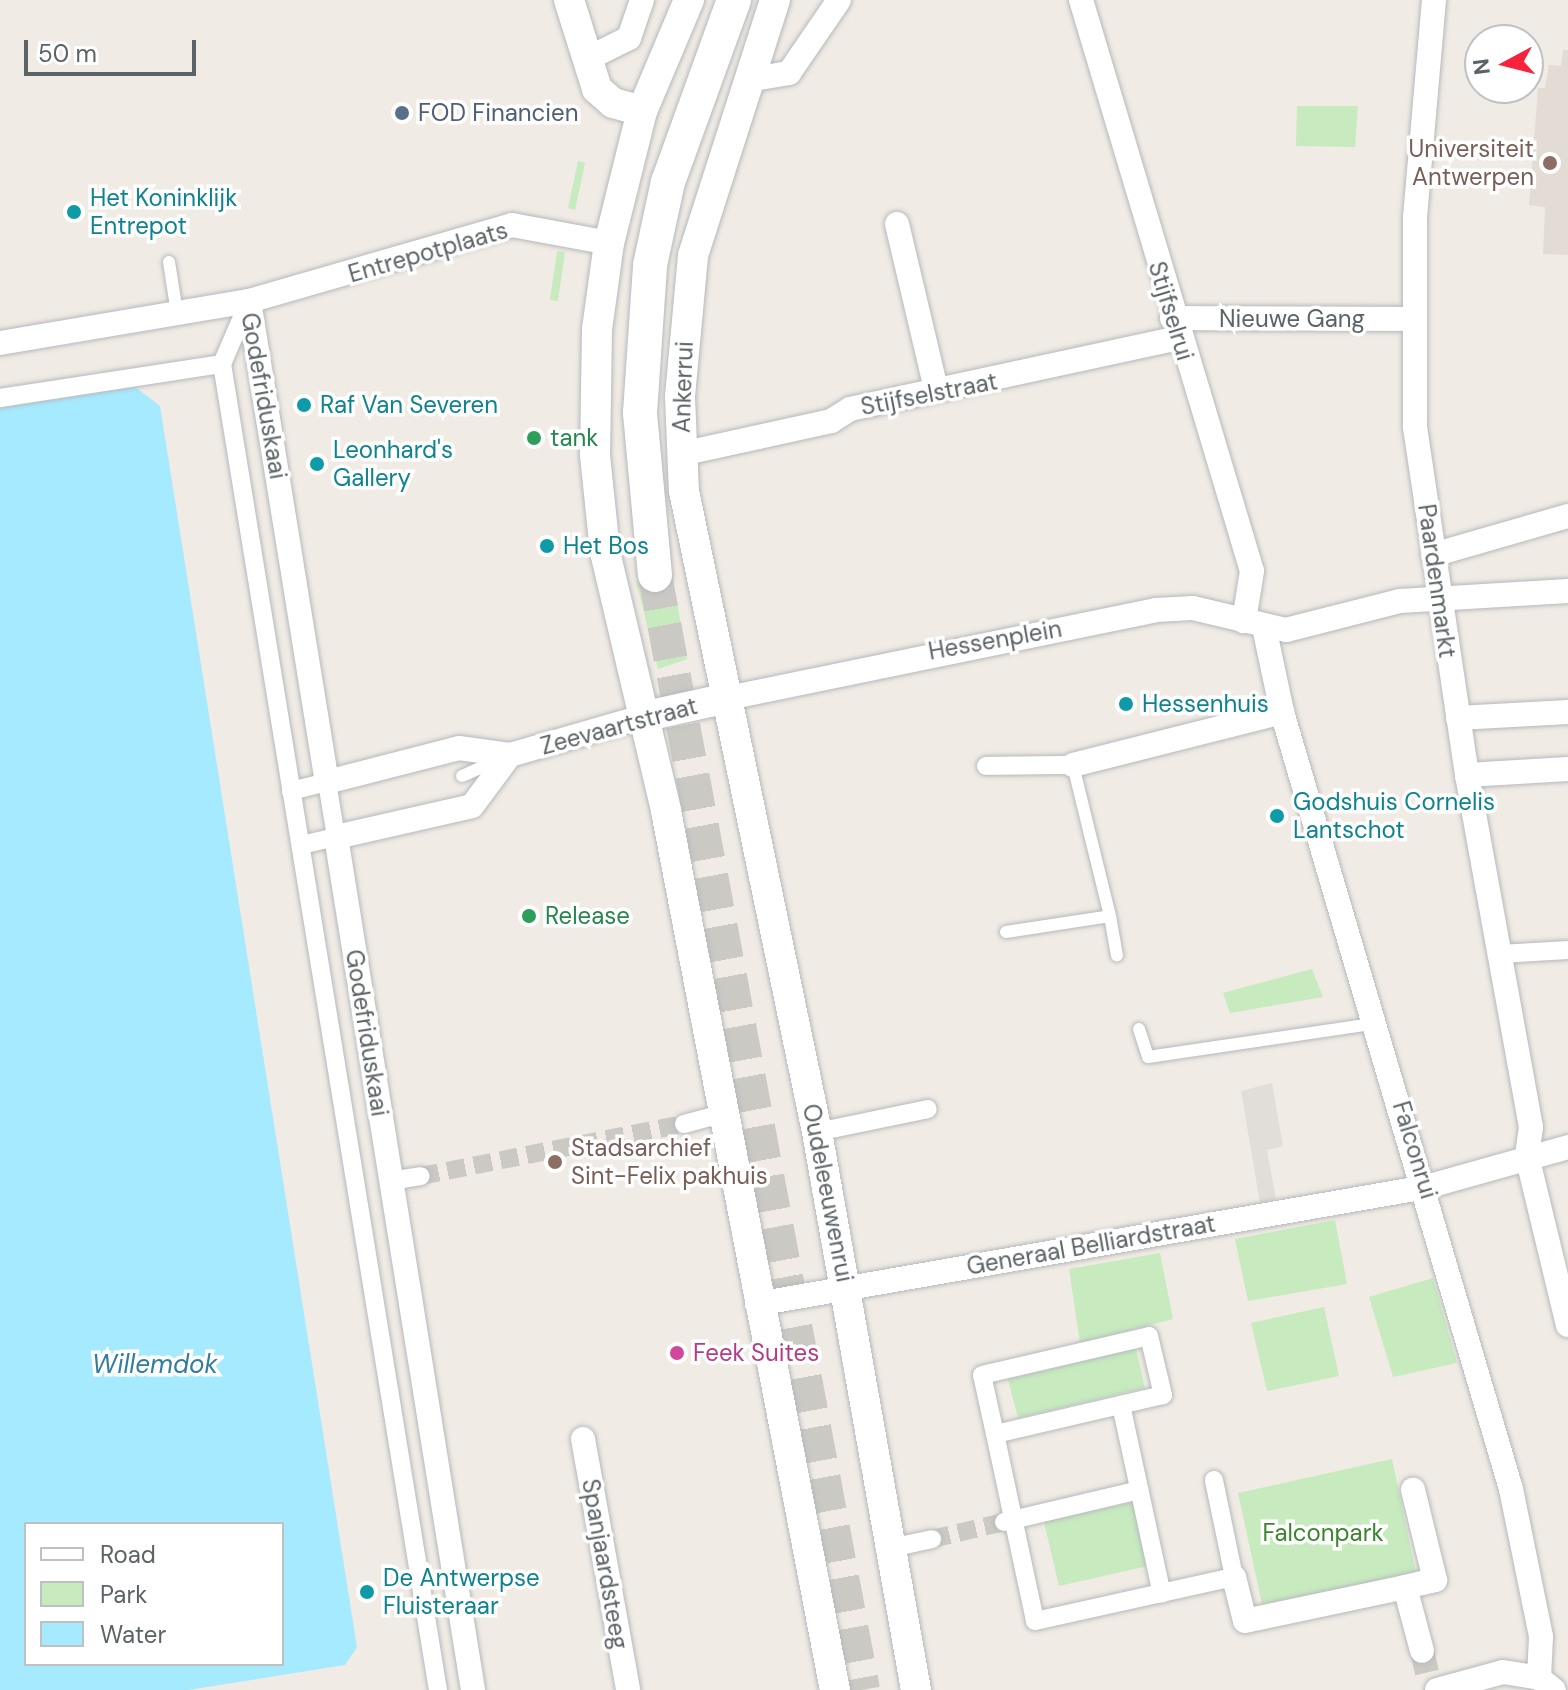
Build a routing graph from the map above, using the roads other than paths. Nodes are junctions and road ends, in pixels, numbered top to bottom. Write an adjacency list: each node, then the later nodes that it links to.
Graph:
1 (569, 0): 9 (street)
2 (642, 0): 9 (street)
3 (689, 0): 11 (street)
4 (734, 0): 26 (main road, Ankerrui)
5 (775, 0): 10 (street, Ankerrui)
6 (839, 0): 10 (street)
7 (1081, 0): 18 (street, Stijfselrui)
8 (1434, 0): 17 (street, Paardenmarkt)
9 (587, 59): 11 (street)
10 (748, 80): 23 (street, Ankerrui)
11 (642, 111): 13 (street)
12 (897, 224): 21 (street)
13 (609, 243): 15 (street, Entrepotplaats); 33 (street)
14 (169, 262): 16 (lane)
15 (249, 301): 16 (street, Entrepotplaats); 20 (street, Godefriduskaai); 41 (street, Godefriduskaai)
16 (177, 313): 19 (street, Entrepotplaats)
17 (1411, 319): 18 (street, Nieuwe Gang); 25 (street, Paardenmarkt)
18 (1175, 328): 21 (street, Stijfselstraat); 29 (street, Stijfselrui)
19 (0, 343)
20 (222, 364): 22 (street); 42 (street, Godefriduskaai)
21 (936, 389): 23 (street, Stijfselstraat)
22 (0, 398)
23 (681, 454): 30 (street, Ankerrui)
24 (1568, 516): 25 (street)
25 (1433, 555): 28 (street, Paardenmarkt)
26 (655, 575)
27 (1568, 591): 28 (street, Hessenplein)
28 (1438, 597): 29 (street, Hessenplein); 34 (street, Paardenmarkt)
29 (1254, 624): 30 (street, Hessenplein); 31 (street, Falconrui)
30 (728, 698): 33 (street, Zeevaartstraat); 55 (street, Oudeleeuwenrui)
31 (1282, 712): 38 (street); 50 (street, Falconrui)
32 (1568, 712): 34 (street)
33 (642, 717): 35 (street, Zeevaartstraat); 53 (street)
34 (1458, 718): 39 (street, Paardenmarkt)
35 (510, 755): 40 (lane); 41 (street, Zeevaartstraat); 43 (street, Zeevaartstraat)
36 (986, 766): 38 (street)
37 (1568, 769): 39 (street)
38 (1074, 775): 45 (lane)
39 (1467, 775): 48 (street, Paardenmarkt)
40 (462, 776)
41 (327, 782): 42 (street); 43 (street, Godefriduskaai)
42 (291, 791): 44 (street, Godefriduskaai)
43 (336, 837): 44 (street); 59 (street, Godefriduskaai)
44 (301, 845): 78 (street, Godefriduskaai)
45 (1110, 916): 46 (lane); 49 (lane)
46 (1006, 932)
47 (1568, 950): 48 (street)
48 (1500, 954): 57 (street, Paardenmarkt)
49 (1117, 955)
50 (1377, 1023): 51 (lane); 60 (street, Falconrui)
51 (1139, 1029)
52 (928, 1109): 55 (street)
53 (721, 1114): 54 (street); 62 (street)
54 (684, 1124)
55 (817, 1132): 61 (street, Oudeleeuwenrui)
56 (1568, 1147): 57 (street, Generaal Belliardstraat)
57 (1527, 1156): 60 (street, Generaal Belliardstraat); 63 (street, Paardenmarkt)
58 (421, 1176): 59 (street)
59 (390, 1181): 79 (street, Godefriduskaai)
60 (1426, 1187): 61 (street, Generaal Belliardstraat); 77 (street, Falconrui)
61 (845, 1287): 62 (street, Generaal Belliardstraat); 72 (street, Oudeleeuwenrui)
62 (757, 1304): 81 (street)
63 (1568, 1325)
64 (1121, 1405): 65 (street); 65 (street); 68 (street)
65 (995, 1434): 70 (street)
66 (583, 1439): 80 (street, Spanjaardsteeg)
67 (1214, 1480): 73 (street)
68 (1139, 1490): 70 (street); 75 (street)
69 (1413, 1490): 74 (street)
70 (1009, 1521): 75 (street)
71 (932, 1539): 72 (street)
72 (895, 1547): 82 (street, Oudeleeuwenrui)
73 (1234, 1577): 74 (street); 75 (street)
74 (1405, 1587): 76 (street)
75 (1162, 1594)
76 (1429, 1676): 77 (street)
77 (1547, 1684)
78 (438, 1690)
79 (473, 1690)
80 (628, 1690)
81 (835, 1690)
82 (916, 1690)

